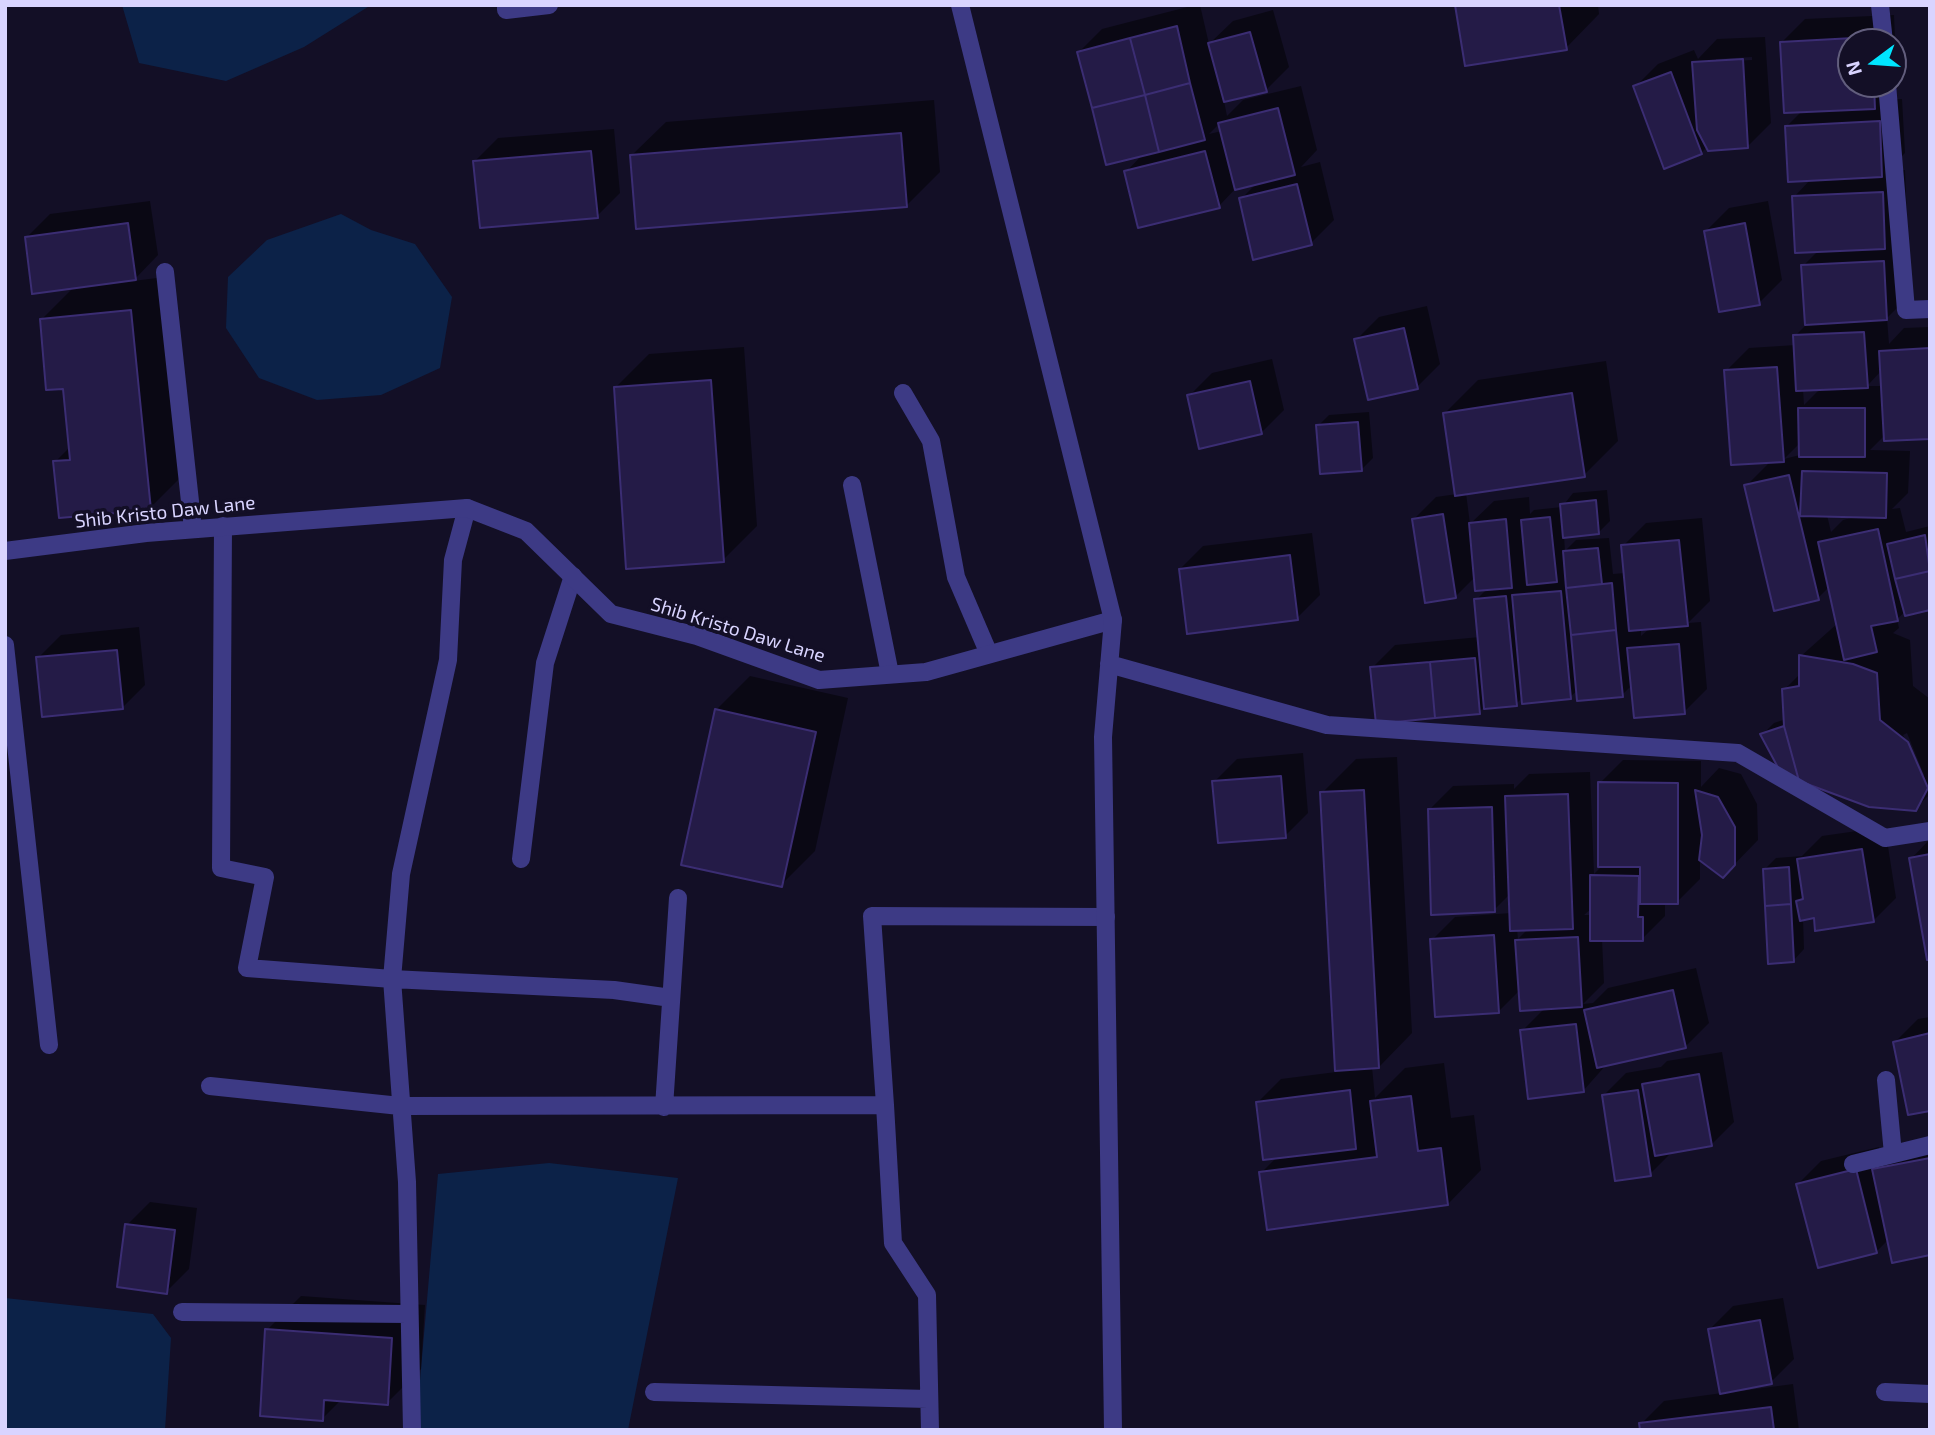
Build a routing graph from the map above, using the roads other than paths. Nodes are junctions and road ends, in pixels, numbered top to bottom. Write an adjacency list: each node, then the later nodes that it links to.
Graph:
1 (506, 5): 2 (street)
2 (549, 5)
3 (960, 5): 16 (street)
4 (1881, 5): 5 (street)
5 (1883, 28)
6 (1888, 98): 8 (street)
7 (165, 272): 13 (street)
8 (1930, 309)
9 (903, 393): 18 (street)
10 (852, 485): 20 (street)
11 (467, 508): 12 (street, Shib Kristo Daw Lane); 15 (street, Shib Kristo Daw Lane); 25 (street)
12 (223, 526): 13 (street, Shib Kristo Daw Lane); 25 (street)
13 (193, 529): 14 (street, Shib Kristo Daw Lane)
14 (5, 551)
15 (573, 576): 20 (street, Shib Kristo Daw Lane); 22 (street)
16 (1113, 620): 18 (street, Shib Kristo Daw Lane); 19 (street)
17 (5, 645): 27 (street)
18 (989, 654): 20 (street, Shib Kristo Daw Lane)
19 (1109, 664): 21 (street); 24 (street)
20 (890, 674)
21 (1930, 831)
22 (521, 859)
23 (678, 898): 26 (street)
24 (1106, 917): 30 (street); 44 (street)
25 (392, 979): 26 (street); 31 (street)
26 (671, 998): 32 (street)
27 (48, 1045)
28 (1886, 1080): 34 (street)
29 (210, 1086): 31 (street)
30 (885, 1105): 32 (street); 41 (street)
31 (400, 1106): 32 (street); 37 (street)
32 (664, 1107)
33 (1930, 1145): 34 (street)
34 (1893, 1154): 35 (street)
35 (1853, 1164)
36 (182, 1312): 37 (street)
37 (408, 1314): 42 (street)
38 (654, 1392): 41 (street)
39 (1885, 1392): 40 (street)
40 (1930, 1394)
41 (928, 1399): 43 (street)
42 (412, 1430)
43 (930, 1430)
44 (1113, 1430)

